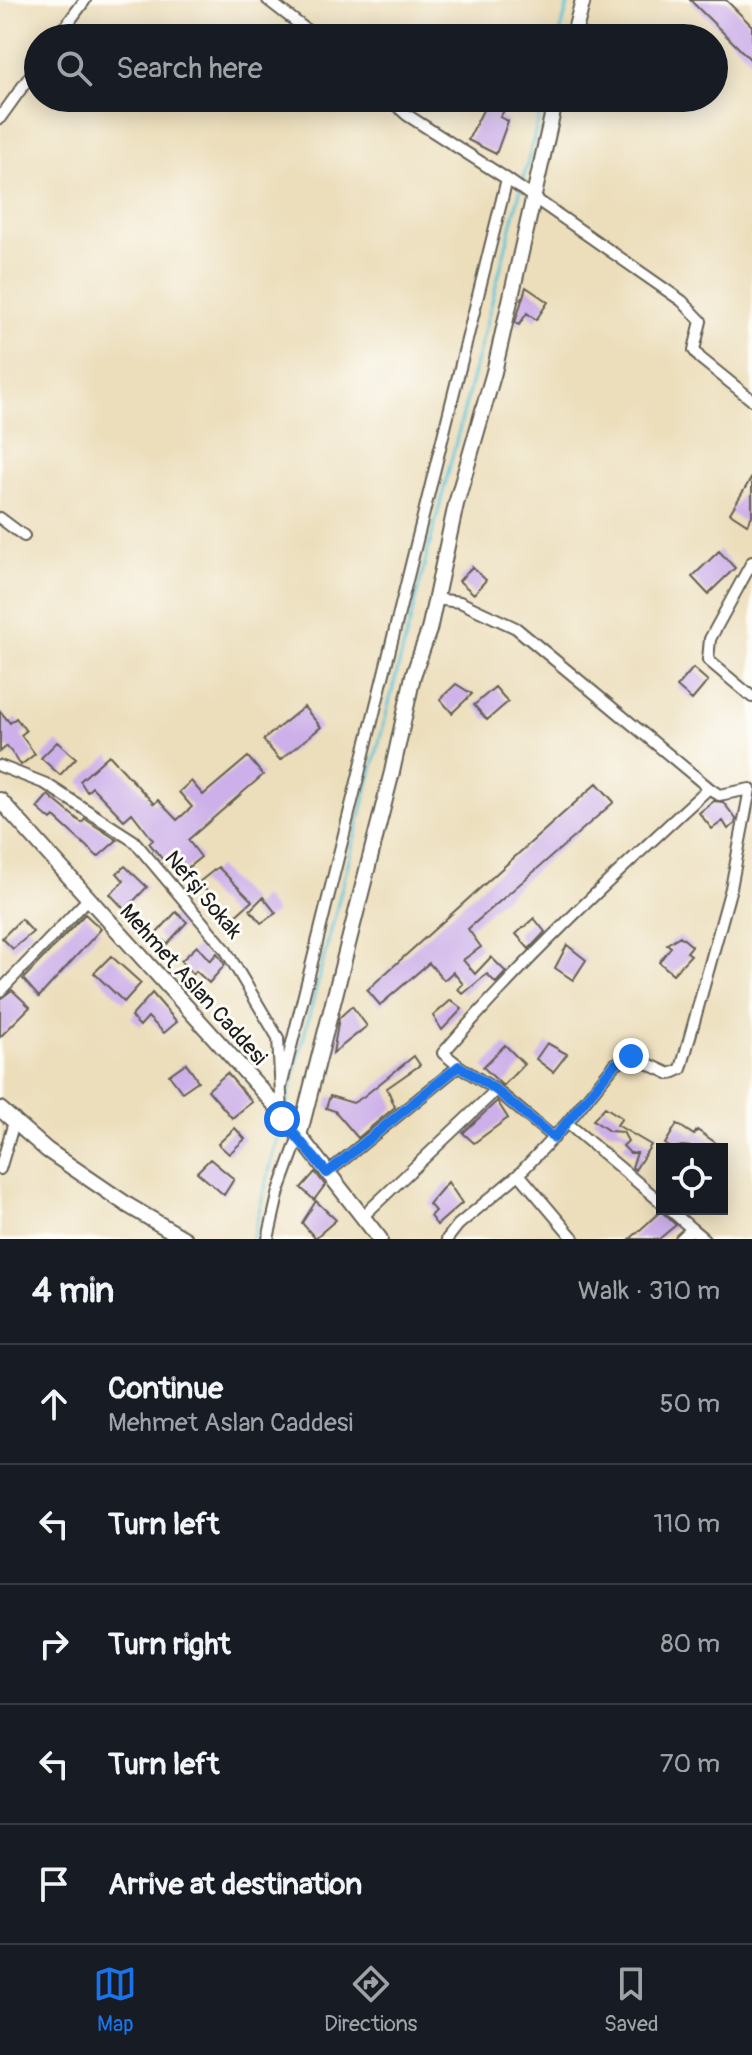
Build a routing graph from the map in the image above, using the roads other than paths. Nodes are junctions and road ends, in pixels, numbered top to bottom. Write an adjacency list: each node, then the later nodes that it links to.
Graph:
1 (85, 0): 4 (street)
2 (268, 0): 5 (street)
3 (583, 0): 6 (street)
4 (67, 24)
5 (299, 24)
6 (577, 24)
7 (24, 85): 10 (street)
8 (407, 112): 11 (street)
9 (553, 112): 12 (street)
10 (0, 118)
11 (507, 179): 12 (street); 26 (street)
12 (532, 197): 13 (street); 17 (street)
13 (752, 400)
14 (0, 518): 15 (street)
15 (24, 536)
16 (752, 562): 18 (street)
17 (435, 599): 21 (street); 32 (street)
18 (752, 697)
19 (0, 766): 26 (street, Nefşi Sokak)
20 (751, 787): 21 (street); 31 (street)
21 (709, 788): 25 (street)
22 (0, 800): 23 (street, Mehmet Aslan Caddesi)
23 (87, 900): 24 (street); 30 (street, Mehmet Aslan Caddesi)
24 (0, 991)
25 (459, 1066): 27 (street); 35 (street)
26 (281, 1087): 30 (street, Nefşi Sokak)
27 (496, 1090): 33 (street); 39 (street)
28 (0, 1109): 29 (street)
29 (15, 1119): 34 (street); 41 (street)
30 (282, 1119): 32 (street, Mehmet Aslan Caddesi)
31 (567, 1123): 33 (street); 37 (street)
32 (299, 1136): 35 (street, Mehmet Aslan Caddesi); 42 (street)
33 (554, 1138): 36 (street)
34 (0, 1169)
35 (327, 1173): 39 (street, Mehmet Aslan Caddesi)
36 (519, 1174): 44 (street); 45 (street)
37 (656, 1198)
38 (676, 1215): 40 (street)
39 (362, 1217): 43 (street, Mehmet Aslan Caddesi)
40 (692, 1229): 46 (street); 47 (street)
41 (185, 1239)
42 (268, 1239)
43 (380, 1239)
44 (447, 1239)
45 (574, 1239)
46 (681, 1239)
47 (704, 1239)

